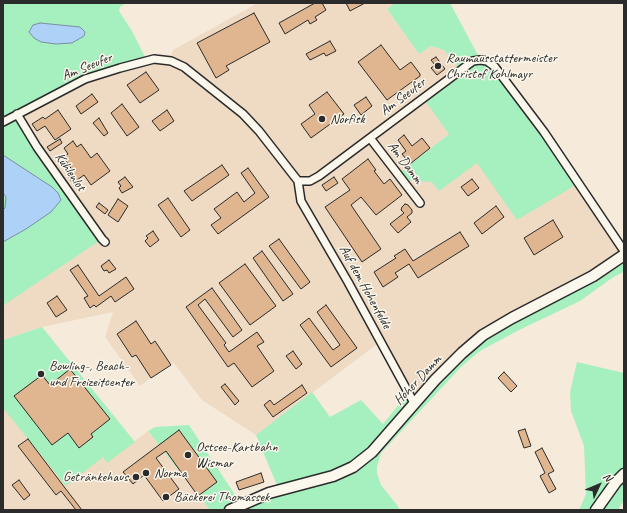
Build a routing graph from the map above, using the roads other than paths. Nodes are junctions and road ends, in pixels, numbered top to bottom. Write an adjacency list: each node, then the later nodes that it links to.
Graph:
1 (16, 114): 2 (street, Am Seeufer); 4 (street, Am Seeufer); 6 (street, Kuhlenlot)
2 (3, 122)
3 (370, 138): 4 (street, Am Seeufer); 5 (street, Am Damm); 7 (street, Am Seeufer)
4 (298, 182): 9 (street, Auf dem Hohenfelde)
5 (420, 203)
6 (105, 242)
7 (624, 251)
8 (624, 255): 9 (main road, Hoher Damm)
9 (414, 403): 11 (main road, Hoher Damm)
10 (624, 474): 12 (main road)
11 (230, 510)
12 (596, 510)

